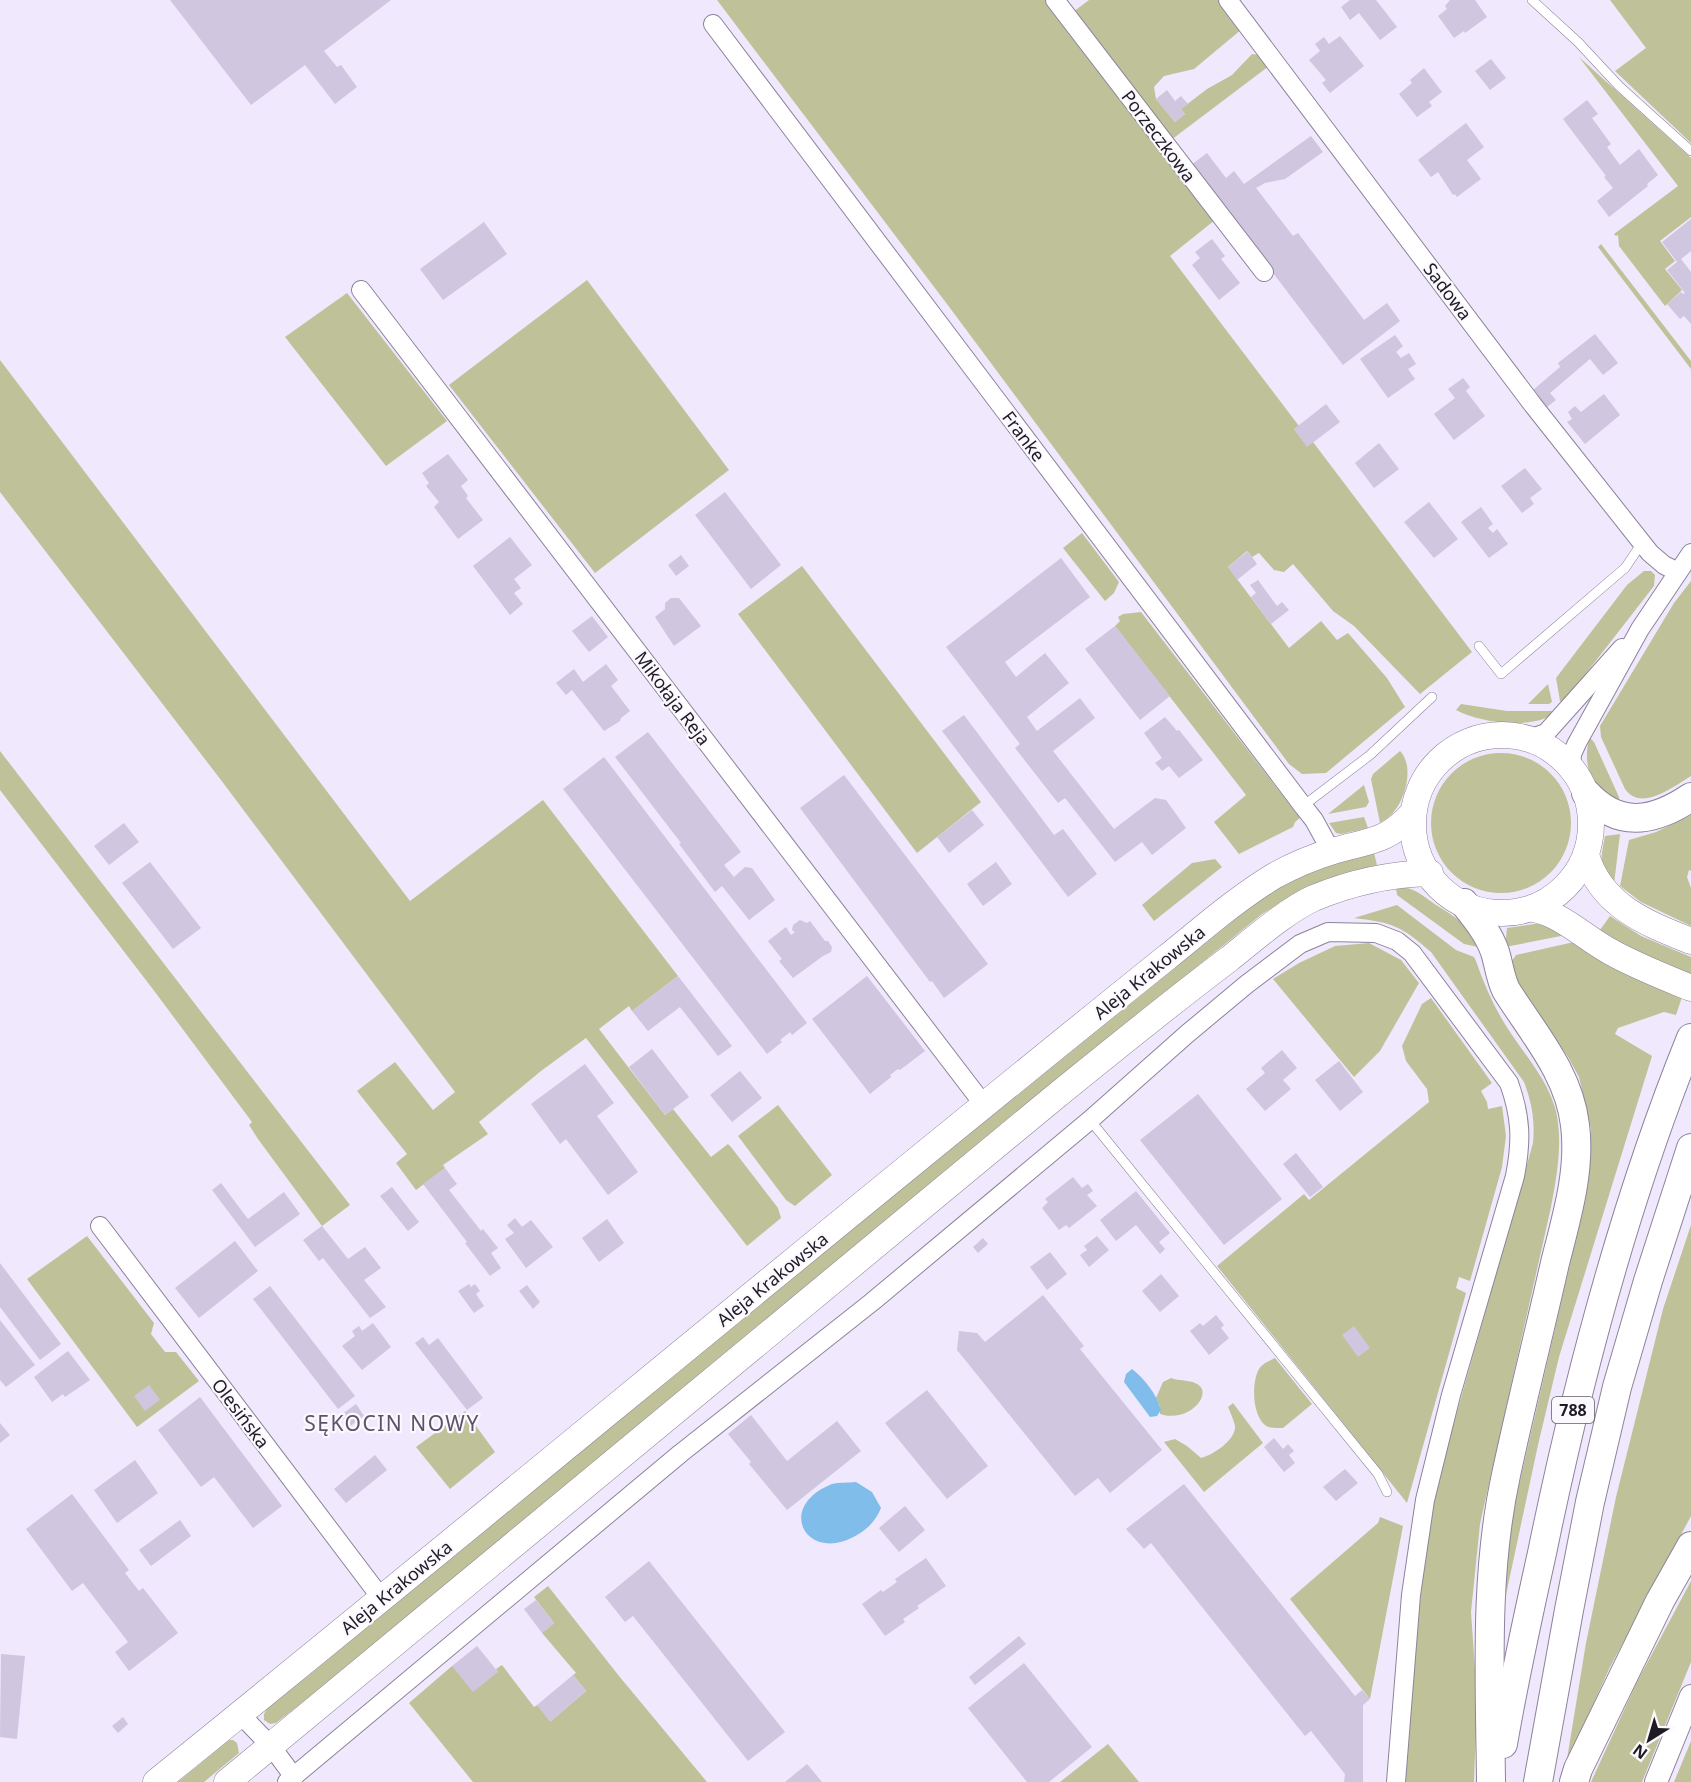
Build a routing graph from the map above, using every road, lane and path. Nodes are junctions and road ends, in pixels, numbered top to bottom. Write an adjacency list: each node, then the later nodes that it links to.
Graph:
1 (1055, 0): 6 (street, Porzeczkowa)
2 (1228, 0): 8 (street, Sadowa)
3 (1532, 0): 5 (lane)
4 (713, 24): 18 (street, Franke)
5 (1691, 151)
6 (1264, 272)
7 (361, 291): 28 (street, Mikołaja Reja)
8 (1642, 543): 10 (street, Sadowa); 12 (lane)
9 (1691, 553): 10 (street)
10 (1678, 572): 11 (street)
11 (1640, 629): 14 (street); 15 (street)
12 (1479, 646)
13 (1432, 697): 18 (lane)
14 (1529, 739): 15 (main road); 19 (main road)
15 (1571, 768): 16 (main road)
16 (1586, 794): 17 (main road); 21 (main road)
17 (1691, 797)
18 (1304, 806): 20 (street, Franke)
19 (1411, 815): 20 (main road, Aleja Krakowska); 22 (main road)
20 (1331, 851): 28 (main road, Aleja Krakowska)
21 (1586, 855): 24 (main road); 25 (main road)
22 (1430, 873): 23 (main road); 37 (main road, Aleja Krakowska)
23 (1464, 903): 24 (main road); 42 (main road)
24 (1534, 909): 26 (main road)
25 (1691, 941)
26 (1691, 988)
27 (1689, 1043): 43 (main road, 788)
28 (984, 1105): 34 (main road, Aleja Krakowska)
29 (1090, 1120): 32 (lane); 38 (street); 41 (street)
30 (1691, 1148): 44 (main road, 788)
31 (100, 1226): 34 (street, Olesińska)
32 (1387, 1492)
33 (1691, 1546): 45 (main road)
34 (382, 1599): 36 (main road, Aleja Krakowska)
35 (1691, 1696): 46 (street)
36 (240, 1714): 37 (street); 39 (main road, Aleja Krakowska)
37 (271, 1746): 38 (street); 40 (main road, Aleja Krakowska)
38 (291, 1779)
39 (156, 1782)
40 (227, 1782)
41 (1396, 1782)
42 (1491, 1782)
43 (1497, 1782)
44 (1538, 1782)
45 (1574, 1782)
46 (1656, 1782)

